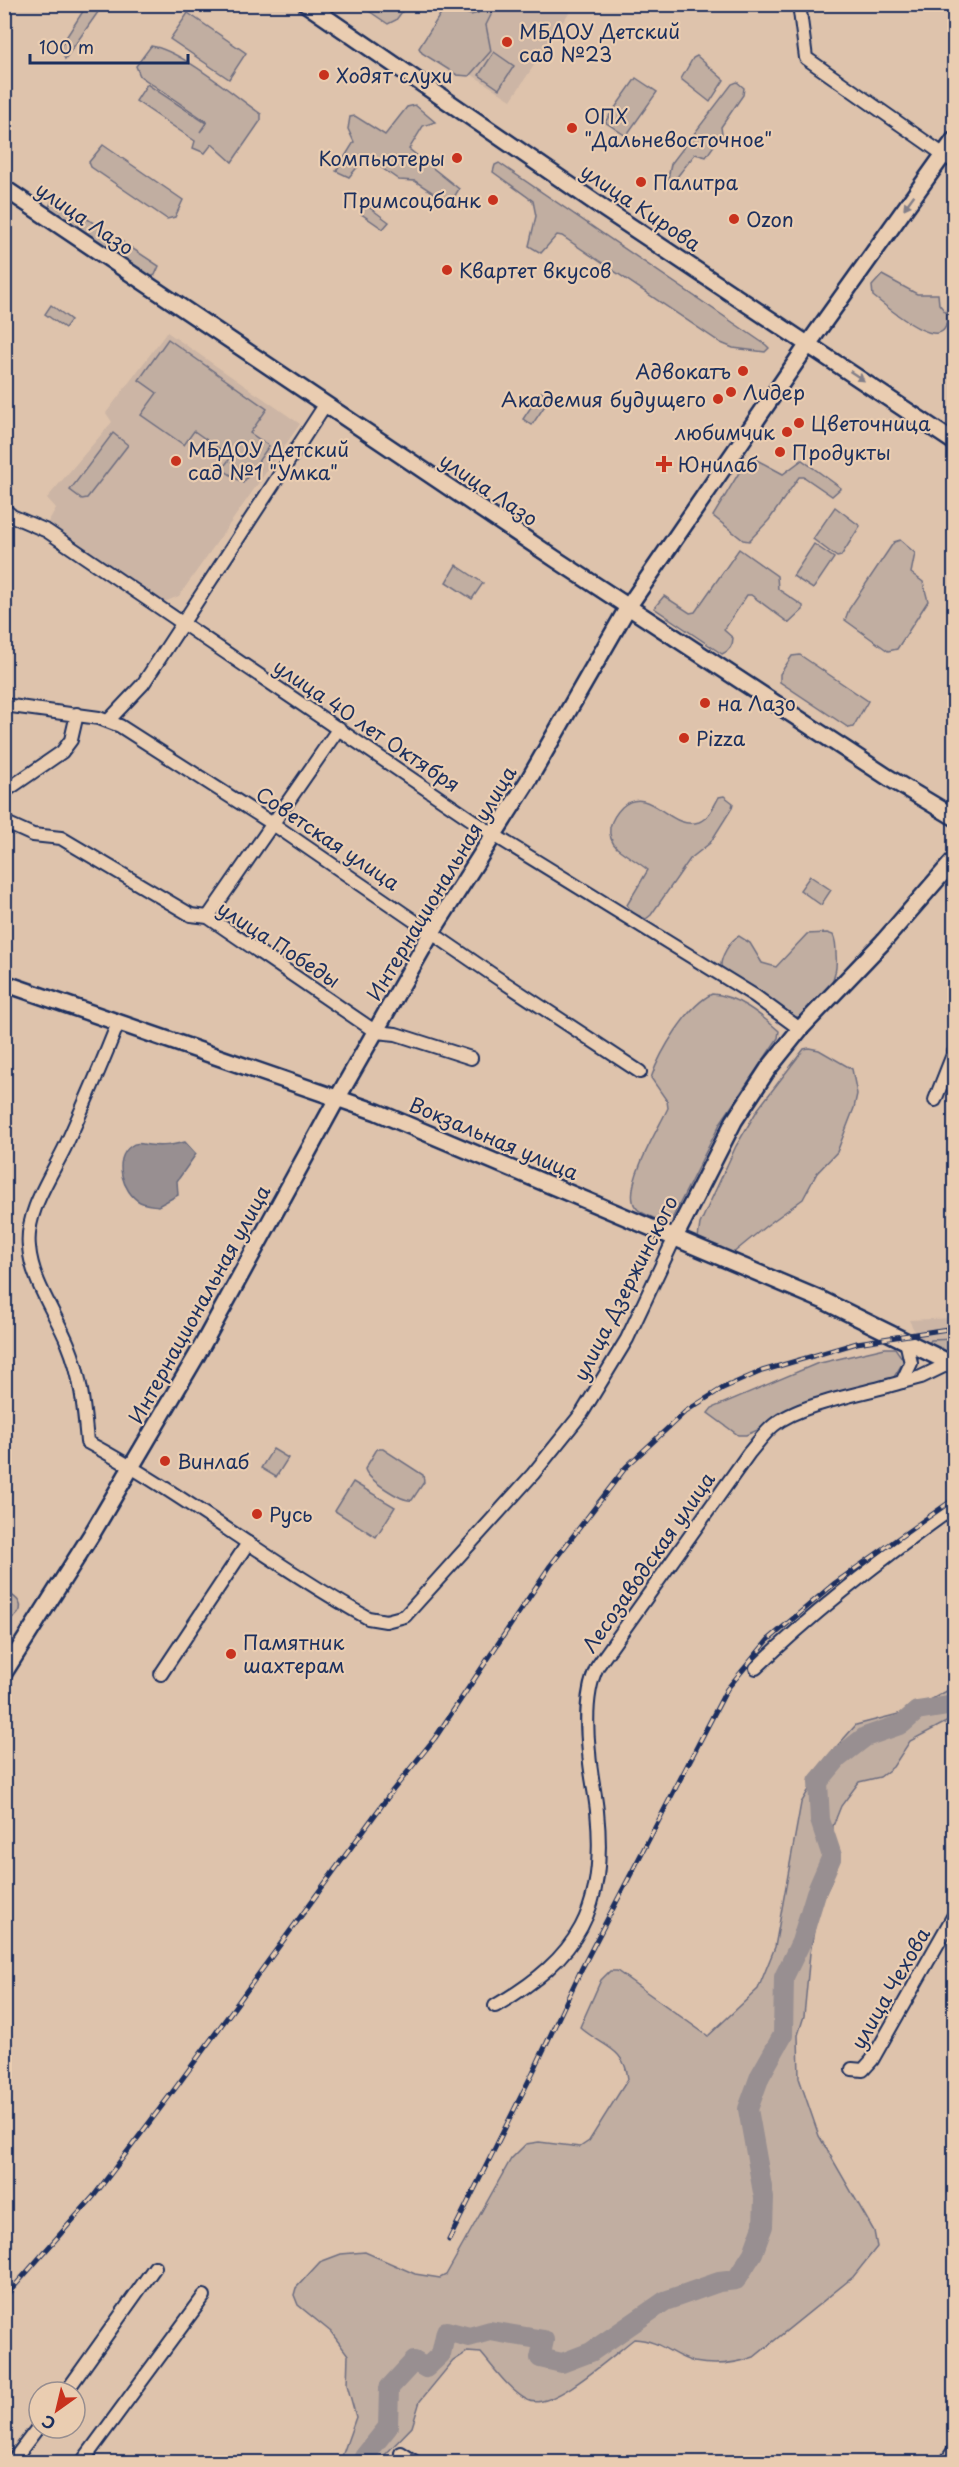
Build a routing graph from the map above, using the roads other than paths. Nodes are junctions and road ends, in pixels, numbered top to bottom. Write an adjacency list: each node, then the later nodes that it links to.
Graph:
1 (306, 4): 6 (main road, улица Кирова)
2 (800, 4): 4 (street)
3 (954, 140): 4 (main road, Интернациональная улица)
4 (949, 158): 6 (main road, Интернациональная улица, one-way to 6)
5 (4, 188): 7 (main road, улица Лазо)
6 (809, 343): 8 (main road, улица Кирова, one-way to 8); 10 (main road, Интернациональная улица)
7 (325, 405): 10 (main road, улица Лазо); 11 (street)
8 (954, 442)
9 (4, 509): 11 (street, улица 40 лет Октября)
10 (628, 607): 17 (main road, улица Лазо); 20 (main road, Интернациональная улица)
11 (181, 624): 14 (street); 15 (street, улица 40 лет Октября)
12 (4, 705): 13 (street, Советская улица)
13 (77, 714): 14 (street, Советская улица); 16 (street)
14 (109, 720): 19 (street, Советская улица)
15 (339, 728): 19 (street); 20 (street, улица 40 лет Октября)
16 (4, 792)
17 (954, 817)
18 (4, 822): 22 (street, улица Победы)
19 (273, 824): 22 (street); 23 (street, Советская улица)
20 (494, 835): 23 (main road, Интернациональная улица); 26 (street, улица 40 лет Октября)
21 (954, 860): 26 (main road, улица Дзержинского)
22 (208, 917): 27 (street, улица Победы)
23 (432, 932): 27 (main road, Интернациональная улица); 30 (street, Советская улица)
24 (4, 983): 25 (main road, Вокзальная улица)
25 (118, 1023): 31 (main road, Вокзальная улица); 37 (street, улица Дзержинского)
26 (800, 1029): 33 (main road, улица Дзержинского)
27 (376, 1032): 29 (street, улица Победы); 31 (main road, Интернациональная улица)
28 (954, 1052): 32 (street)
29 (471, 1058)
30 (640, 1072)
31 (338, 1097): 33 (main road, Вокзальная улица); 37 (main road, Интернациональная улица)
32 (935, 1100)
33 (675, 1236): 34 (main road, Вокзальная улица); 39 (street, улица Дзержинского)
34 (906, 1341): 35 (main road, Вокзальная улица); 36 (street)
35 (952, 1364): 36 (street, Лесозаводская улица)
36 (902, 1382): 44 (street, Лесозаводская улица)
37 (132, 1466): 39 (street, улица Дзержинского); 41 (main road, Интернациональная улица)
38 (954, 1507): 40 (street)
39 (248, 1543): 42 (street)
40 (756, 1668)
41 (4, 1673)
42 (161, 1674)
43 (954, 1915): 45 (street, улица Чехова)
44 (495, 2006)
45 (852, 2069)
46 (155, 2267): 48 (street)
47 (204, 2296): 54 (street)
48 (75, 2380)
49 (29, 2440): 53 (street)
50 (954, 2450): 52 (street)
51 (401, 2453): 55 (street)
52 (946, 2462)
53 (12, 2463)
54 (82, 2463)
55 (415, 2463)

